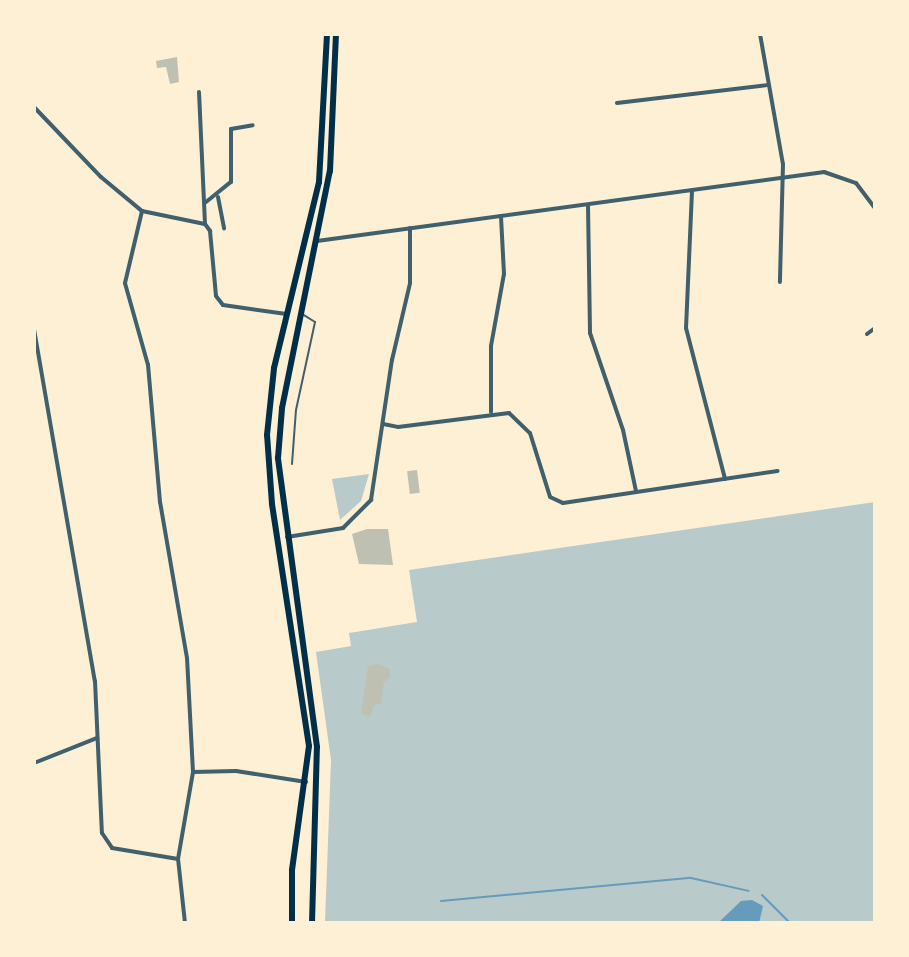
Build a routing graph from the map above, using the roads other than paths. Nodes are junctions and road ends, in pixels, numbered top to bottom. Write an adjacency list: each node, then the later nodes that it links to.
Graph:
1 (327, 34): 22 (highway)
2 (336, 34): 20 (highway)
3 (760, 34): 4 (street)
4 (767, 85): 6 (street); 9 (street)
5 (199, 92): 12 (street)
6 (617, 103)
7 (34, 107): 15 (street)
8 (253, 125): 11 (street)
9 (781, 177): 10 (street); 14 (street); 21 (street)
10 (692, 191): 13 (street); 31 (street)
11 (218, 197): 12 (street); 18 (street)
12 (206, 202): 17 (street)
13 (588, 205): 16 (street); 32 (street)
14 (875, 208)
15 (142, 211): 17 (street); 36 (street)
16 (501, 216): 19 (street); 27 (street)
17 (205, 224): 22 (street)
18 (224, 228)
19 (410, 228): 20 (street); 28 (street)
20 (316, 241): 23 (highway)
21 (780, 282)
22 (286, 314): 23 (highway); 37 (highway)
23 (302, 315): 29 (lane); 33 (highway)
24 (875, 328): 26 (street)
25 (34, 329): 34 (street)
26 (867, 334)
27 (491, 413): 28 (street); 32 (street)
28 (383, 424): 33 (street)
29 (292, 464)
30 (778, 471): 31 (street)
31 (725, 479): 32 (street)
32 (636, 492)
33 (286, 537): 41 (highway)
34 (97, 738): 35 (street); 38 (street)
35 (34, 763)
36 (193, 772): 37 (street); 38 (street)
37 (307, 782): 40 (highway)
38 (178, 859): 39 (street)
39 (185, 923)
40 (292, 923)
41 (312, 923)

